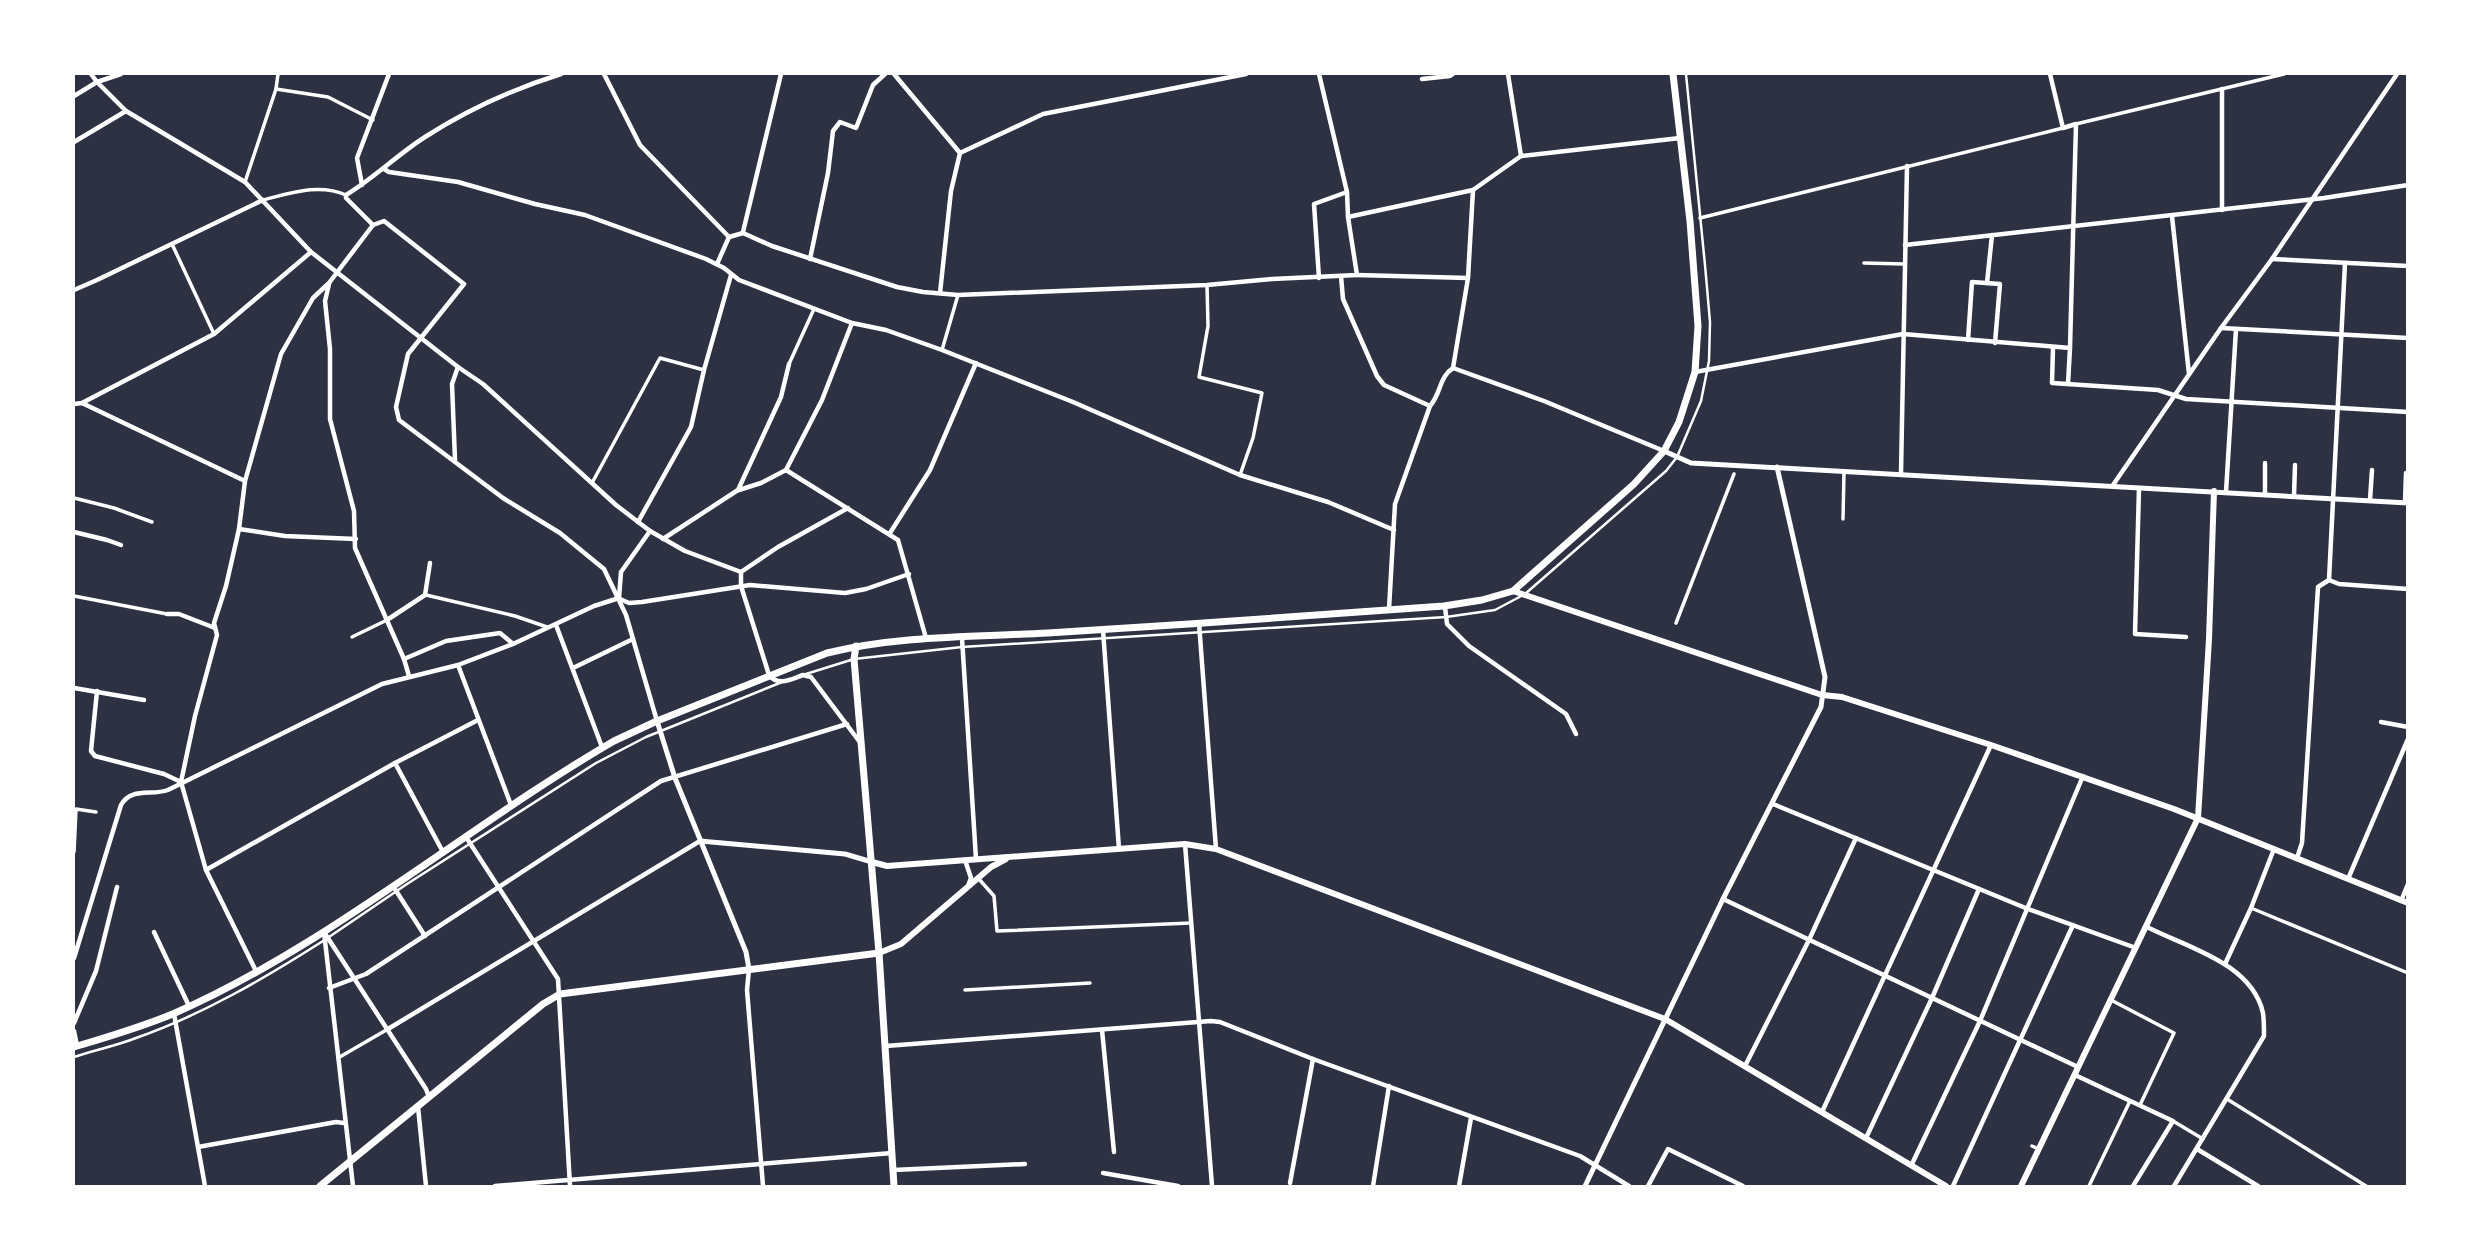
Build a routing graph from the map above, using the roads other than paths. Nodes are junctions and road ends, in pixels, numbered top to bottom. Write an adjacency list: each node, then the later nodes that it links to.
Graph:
1 (91, 74): 20 (street)
2 (121, 74): 20 (street)
3 (278, 74): 21 (street)
4 (390, 74): 25 (street)
5 (561, 74): 33 (street)
6 (604, 74): 50 (street)
7 (781, 74): 48 (street)
8 (885, 74): 54 (street)
9 (894, 74): 30 (street)
10 (1246, 74): 30 (street)
11 (1319, 74): 38 (street)
12 (1453, 74): 19 (street)
13 (1508, 74): 31 (street)
14 (1673, 74): 28 (main road)
15 (1686, 74): 45 (lane)
16 (2050, 74): 27 (street)
17 (2284, 74): 22 (street)
18 (2397, 74): 40 (street)
19 (1422, 79)
20 (97, 82): 23 (street); 24 (street)
21 (276, 89): 25 (street); 34 (street)
22 (2221, 89): 26 (street); 42 (street)
23 (74, 96)
24 (126, 111): 29 (street); 34 (street)
25 (373, 120): 36 (street)
26 (2076, 124): 27 (street); 47 (street)
27 (2063, 128): 32 (street)
28 (1680, 138): 31 (street); 93 (main road)
29 (74, 142)
30 (960, 153): 71 (street)
31 (1521, 156): 37 (street)
32 (1908, 166): 45 (street); 52 (street)
33 (384, 169): 36 (street); 58 (street)
34 (245, 182): 41 (street)
35 (2407, 185): 40 (street)
36 (362, 186): 39 (street)
37 (1473, 190): 44 (street); 66 (street)
38 (1347, 192): 44 (street); 65 (street)
39 (346, 195): 41 (street); 46 (street)
40 (2312, 199): 42 (street); 55 (street)
41 (263, 200): 51 (street); 53 (street)
42 (2222, 210): 43 (street)
43 (2171, 216): 47 (street); 94 (street)
44 (1348, 217): 63 (street)
45 (1700, 218): 92 (lane)
46 (373, 225): 61 (street); 80 (street)
47 (2074, 226): 49 (street); 85 (street)
48 (743, 233): 50 (street); 54 (street)
49 (1992, 235): 52 (street); 68 (street)
50 (729, 237): 58 (street)
51 (172, 244): 70 (street); 77 (street)
52 (1905, 245): 59 (street)
53 (311, 252): 61 (street); 77 (street)
54 (810, 258): 71 (street)
55 (2272, 259): 57 (street); 75 (street)
56 (1864, 263): 59 (street)
57 (2346, 263): 60 (street); 79 (street)
58 (717, 264): 62 (street)
59 (1905, 264): 78 (street)
60 (2407, 266)
61 (337, 273): 67 (street); 80 (street)
62 (731, 275): 73 (street); 91 (street)
63 (1357, 275): 64 (street); 66 (street)
64 (1341, 276): 65 (street); 100 (street)
65 (1319, 278): 69 (street)
66 (1468, 278): 90 (street)
67 (329, 283): 116 (street); 138 (street)
68 (1987, 283): 82 (street); 83 (street)
69 (1207, 285): 72 (street); 115 (street)
70 (74, 290)
71 (940, 293): 72 (street)
72 (958, 295): 86 (street)
73 (814, 309): 74 (street); 88 (street)
74 (852, 323): 86 (street); 109 (street)
75 (2221, 328): 76 (street); 94 (street)
76 (2236, 329): 79 (street); 97 (street)
77 (214, 334): 98 (street)
78 (1903, 334): 82 (street); 92 (street); 112 (street)
79 (2340, 335): 81 (street); 101 (street)
80 (421, 338): 89 (street); 105 (street)
81 (2407, 338)
82 (1968, 340): 83 (street)
83 (1995, 343): 84 (street)
84 (2053, 348): 85 (street); 95 (street)
85 (2070, 348): 95 (street)
86 (942, 350): 87 (street)
87 (976, 363): 115 (street); 137 (street)
88 (789, 364): 120 (street)
89 (458, 367): 105 (street); 117 (street)
90 (1453, 368): 100 (street); 103 (street)
91 (704, 370): 117 (street); 132 (street)
92 (1708, 370): 93 (street); 104 (lane)
93 (1695, 372): 103 (main road)
94 (2189, 375): 96 (street)
95 (2068, 384): 96 (street)
96 (2174, 396): 97 (street); 118 (street)
97 (2232, 402): 101 (street); 122 (street)
98 (82, 403): 99 (street); 116 (street)
99 (74, 404)
100 (1430, 406): 134 (street)
101 (2337, 407): 102 (street); 126 (street)
102 (2407, 412)
103 (1664, 451): 104 (street); 147 (main road)
104 (1677, 457): 108 (street); 148 (lane)
105 (455, 461): 151 (street)
106 (2265, 463): 123 (street)
107 (2295, 465): 124 (street)
108 (1777, 467): 111 (street); 181 (street)
109 (786, 470): 120 (street); 129 (street)
110 (2372, 470): 127 (street)
111 (1844, 471): 112 (street); 130 (street)
112 (1901, 473): 118 (street)
113 (2406, 473): 128 (street)
114 (1734, 474): 157 (street)
115 (1240, 475): 134 (street)
116 (245, 481): 133 (street)
117 (592, 483): 132 (street)
118 (2113, 485): 119 (street)
119 (2139, 487): 121 (street); 164 (street)
120 (738, 490): 139 (street)
121 (2214, 491): 122 (street); 201 (main road)
122 (2226, 492): 123 (street)
123 (2265, 494): 124 (street)
124 (2294, 496): 126 (street)
125 (74, 498): 131 (street)
126 (2332, 498): 127 (street); 144 (street)
127 (2370, 500): 128 (street)
128 (2406, 503)
129 (849, 508): 137 (street); 142 (street)
130 (1843, 519)
131 (152, 522)
132 (638, 522): 135 (street)
133 (239, 528): 138 (street); 160 (street)
134 (1394, 530): 153 (street)
135 (650, 531): 139 (street); 151 (street)
136 (74, 533): 140 (street)
137 (890, 533): 143 (street)
138 (356, 539): 156 (street)
139 (663, 540): 142 (street)
140 (121, 545)
141 (430, 563): 149 (street)
142 (741, 572): 145 (street)
143 (909, 573): 145 (street); 167 (street)
144 (2329, 580): 146 (street); 212 (street)
145 (741, 586): 151 (street); 176 (street)
146 (2407, 589)
147 (1513, 591): 148 (main road); 152 (main road)
148 (1525, 594): 155 (lane); 181 (main road)
149 (425, 595): 156 (street); 161 (street)
150 (74, 596): 154 (street)
151 (619, 598): 158 (street); 166 (street)
152 (1444, 606): 153 (main road); 155 (street)
153 (1389, 609): 159 (main road)
154 (167, 614): 160 (street)
155 (1446, 617): 159 (lane); 189 (street)
156 (387, 620): 163 (street); 171 (street)
157 (1676, 623)
158 (556, 625): 161 (street); 174 (street)
159 (1200, 627): 162 (main road); 207 (street)
160 (215, 628): 197 (street)
161 (548, 628): 168 (street)
162 (1103, 634): 165 (main road); 170 (lane); 206 (street)
163 (352, 637)
164 (2186, 637)
165 (962, 638): 167 (main road); 170 (street)
166 (633, 639): 174 (street); 184 (street)
167 (926, 639): 169 (main road)
168 (513, 644): 171 (street); 173 (street)
169 (856, 646): 172 (main road); 176 (main road)
170 (962, 647): 172 (lane); 213 (street)
171 (404, 659): 177 (street)
172 (853, 659): 175 (lane); 191 (main road)
173 (458, 665): 177 (street); 183 (street)
174 (573, 668): 193 (street)
175 (803, 674): 178 (street); 186 (street)
176 (769, 675): 178 (street); 184 (main road)
177 (409, 676): 197 (street)
178 (783, 682): 188 (lane)
179 (74, 688): 180 (street)
180 (97, 691): 182 (street); 197 (street)
181 (1822, 695): 192 (main road); 198 (street)
182 (144, 700)
183 (478, 720): 194 (street); 199 (street)
184 (657, 721): 188 (street); 193 (main road)
185 (2381, 722): 187 (street)
186 (847, 724): 191 (street); 196 (street)
187 (2407, 727)
188 (660, 731): 196 (street); 203 (lane)
189 (1576, 734)
190 (2407, 739): 219 (street)
191 (861, 743): 215 (main road)
192 (1991, 745): 195 (main road); 217 (street)
193 (602, 747): 199 (main road)
194 (396, 763): 210 (street); 216 (street)
195 (2083, 776): 201 (main road); 231 (street)
196 (675, 778): 204 (street); 224 (street)
197 (181, 782): 216 (street); 242 (street)
198 (1773, 804): 202 (street); 222 (street)
199 (511, 806): 203 (main road)
200 (96, 812): 209 (street)
201 (2198, 818): 208 (main road); 234 (main road)
202 (1856, 838): 217 (street); 238 (street)
203 (468, 840): 210 (main road); 224 (street); 226 (lane)
204 (700, 841): 215 (street); 239 (street); 244 (street)
205 (1185, 844): 206 (main road); 207 (main road); 232 (street)
206 (1119, 849): 211 (main road)
207 (1216, 849): 257 (main road)
208 (2274, 849): 212 (main road); 230 (street)
209 (74, 852)
210 (443, 852): 226 (main road)
211 (1014, 856): 213 (main road); 218 (main road)
212 (2297, 858): 219 (main road)
213 (976, 859): 214 (main road)
214 (964, 860): 215 (main road); 225 (street)
215 (872, 862): 241 (main road)
216 (206, 870): 245 (street)
217 (1933, 870): 227 (street); 247 (street)
218 (978, 878): 225 (main road); 232 (street)
219 (2348, 879): 229 (main road)
220 (1723, 880): 222 (street)
221 (2407, 884): 229 (street)
222 (1731, 885): 228 (street)
223 (117, 887): 260 (street)
224 (499, 887): 236 (street); 239 (street)
225 (968, 887): 241 (main road)
226 (394, 888): 236 (street); 237 (main road)
227 (1979, 889): 231 (street); 253 (street)
228 (1723, 899): 238 (street); 257 (street)
229 (2404, 902)
230 (2251, 908): 243 (street); 246 (street)
231 (2028, 909): 233 (street); 258 (street)
232 (1191, 923): 259 (street)
233 (2073, 925): 240 (street); 264 (street)
234 (2147, 927): 240 (main road); 243 (street)
235 (154, 932): 255 (street)
236 (425, 936): 248 (street)
237 (325, 937): 245 (main road); 248 (street); 250 (street); 256 (lane)
238 (1809, 940): 247 (street); 270 (street)
239 (535, 942): 252 (street); 261 (street)
240 (2136, 948): 254 (main road)
241 (879, 953): 244 (main road); 266 (main road)
242 (74, 958)
243 (2225, 964): 275 (street)
244 (749, 969): 252 (main road); 290 (street)
245 (256, 972): 255 (main road)
246 (2407, 973)
247 (1884, 976): 253 (street); 279 (street)
248 (356, 978): 250 (street); 261 (street)
249 (1090, 983): 251 (street)
250 (329, 988): 268 (street)
251 (965, 990)
252 (560, 994): 274 (main road); 296 (street)
253 (1932, 998): 258 (street); 283 (street)
254 (2111, 1000): 271 (main road); 277 (street)
255 (189, 1006): 256 (main road)
256 (175, 1017): 265 (main road); 267 (lane); 285 (street)
257 (1665, 1018): 270 (main road); 292 (street)
258 (1980, 1021): 264 (street); 293 (street)
259 (1198, 1022): 262 (street); 269 (street); 307 (street)
260 (74, 1023)
261 (388, 1029): 268 (street); 274 (street)
262 (1102, 1030): 266 (street); 287 (street)
263 (74, 1031): 265 (street)
264 (2021, 1040): 271 (street); 315 (street)
265 (75, 1046)
266 (886, 1046): 288 (main road)
267 (74, 1057)
268 (338, 1058): 282 (street)
269 (1313, 1059): 273 (street); 297 (street)
270 (1745, 1066): 279 (main road)
271 (2079, 1067): 272 (main road)
272 (2075, 1075): 276 (street); 316 (main road)
273 (1389, 1086): 280 (street); 308 (street)
274 (429, 1097): 278 (main road)
275 (2227, 1099): 284 (street); 321 (street)
276 (2130, 1101): 277 (street); 317 (street)
277 (2140, 1105): 281 (street)
278 (418, 1106): 289 (main road); 301 (street)
279 (1822, 1112): 283 (main road)
280 (1471, 1118): 292 (street); 309 (street)
281 (2173, 1121): 284 (street); 318 (street)
282 (344, 1123): 285 (street); 289 (street)
283 (1866, 1139): 293 (main road)
284 (2203, 1139): 286 (street)
285 (198, 1147): 298 (street)
286 (2197, 1149): 319 (street); 320 (street)
287 (1114, 1152)
288 (892, 1153): 290 (street); 294 (main road)
289 (351, 1161): 299 (main road); 300 (street)
290 (761, 1164): 296 (street); 304 (street)
291 (1025, 1164): 294 (street)
292 (1595, 1166): 310 (street); 311 (street)
293 (1911, 1166): 314 (main road)
294 (892, 1170): 305 (main road)
295 (1103, 1173): 306 (street)
296 (570, 1178): 302 (street); 303 (street)
297 (1290, 1185)
298 (205, 1186)
299 (320, 1186)
300 (353, 1186)
301 (426, 1186)
302 (495, 1186)
303 (570, 1186)
304 (763, 1186)
305 (894, 1186)
306 (1178, 1186)
307 (1212, 1186)
308 (1373, 1186)
309 (1460, 1186)
310 (1585, 1186)
311 (1629, 1186)
312 (1648, 1186): 313 (street)
313 (1743, 1186)
314 (1945, 1186)
315 (1952, 1186)
316 (2021, 1186)
317 (2089, 1186)
318 (2133, 1186)
319 (2174, 1186)
320 (2258, 1186)
321 (2366, 1186)

